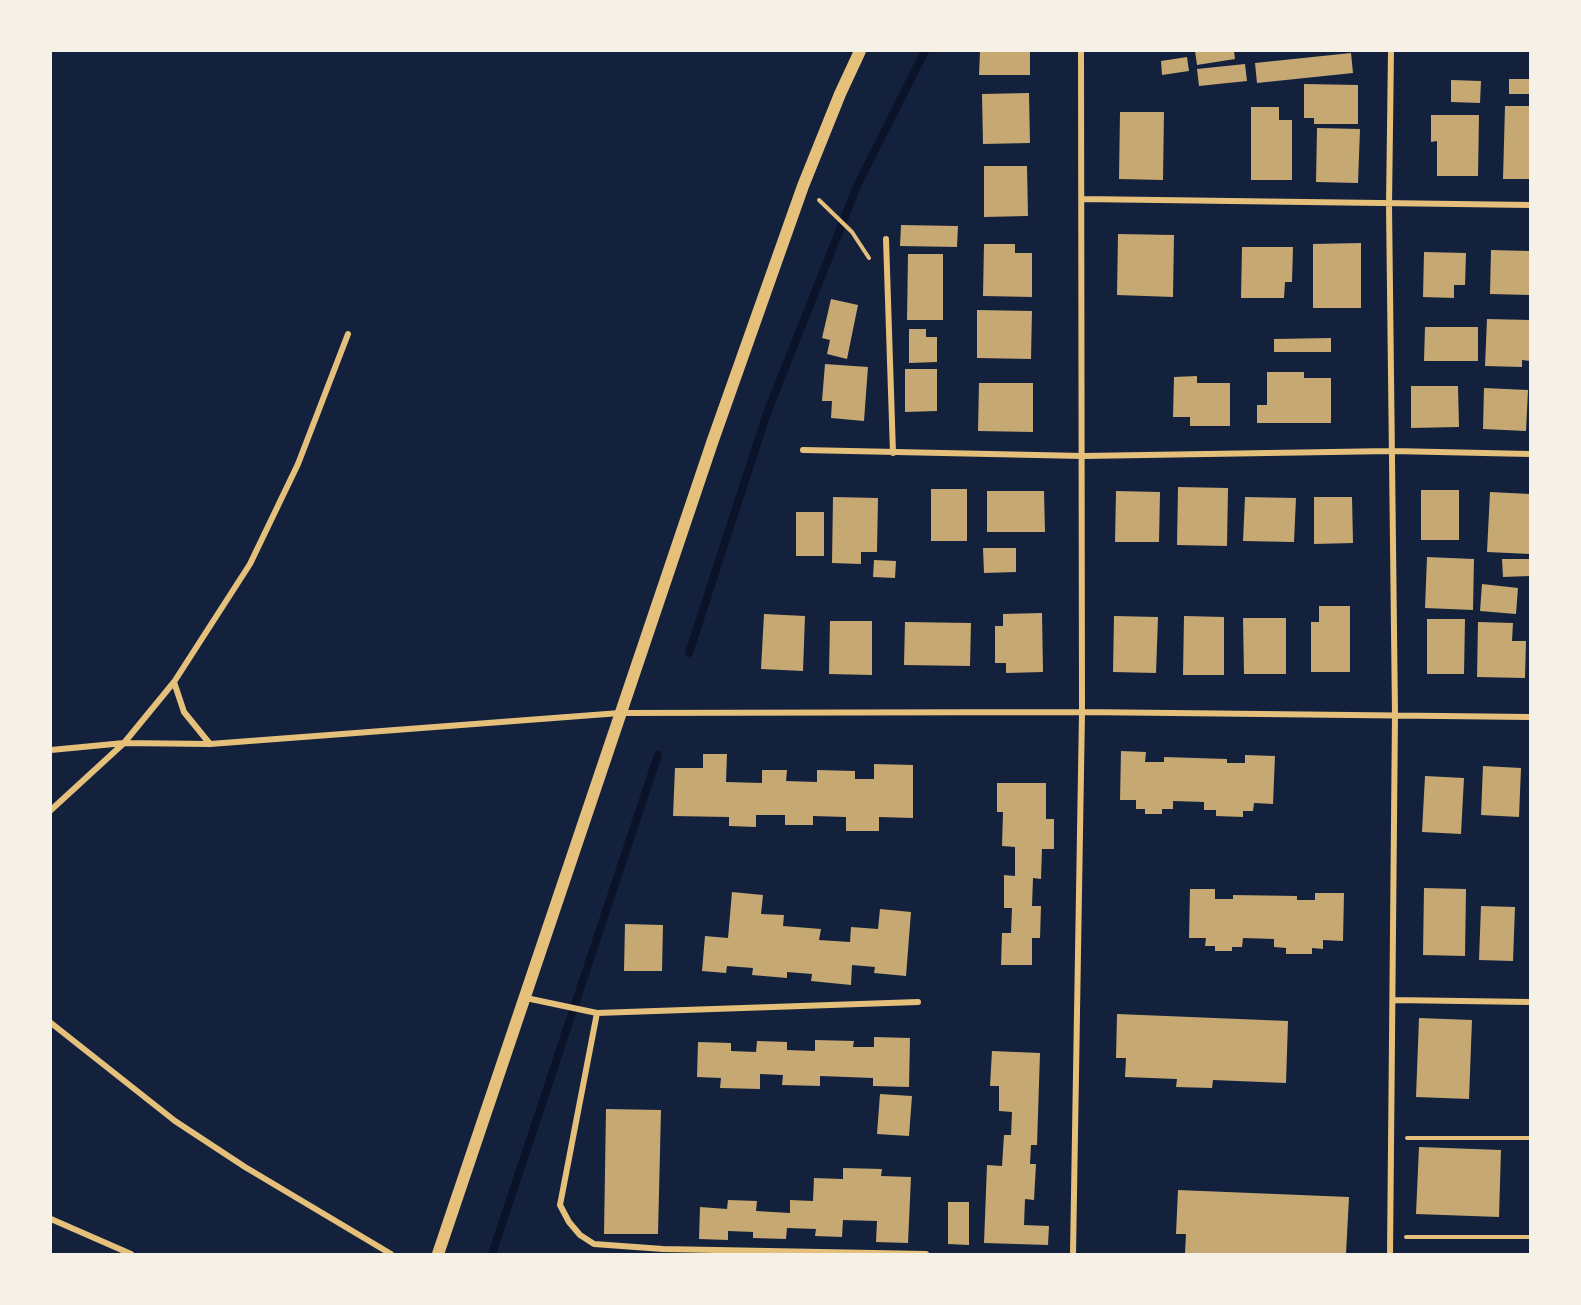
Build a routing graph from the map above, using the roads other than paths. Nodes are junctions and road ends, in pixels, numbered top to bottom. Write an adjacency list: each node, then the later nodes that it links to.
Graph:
1 (860, 51): 16 (main road)
2 (1081, 51): 4 (street)
3 (1392, 51): 5 (street)
4 (1082, 199): 5 (street); 13 (street)
5 (1389, 205): 6 (street); 10 (street)
6 (1530, 205)
7 (886, 239): 11 (street)
8 (348, 334): 14 (street)
9 (802, 450): 11 (street)
10 (1392, 451): 12 (street); 13 (street); 17 (street)
11 (893, 453): 13 (street)
12 (1530, 454)
13 (1083, 456): 15 (street)
14 (174, 682): 19 (street); 20 (street)
15 (1082, 712): 16 (street); 17 (street); 34 (street)
16 (620, 713): 20 (street); 23 (main road)
17 (1395, 714): 18 (street); 24 (street)
18 (1530, 717)
19 (124, 743): 20 (street); 21 (street); 22 (street)
20 (210, 744)
21 (51, 750)
22 (51, 810)
23 (526, 998): 27 (street); 32 (main road)
24 (1393, 1000): 26 (street); 35 (street)
25 (918, 1002): 27 (street)
26 (1530, 1002)
27 (597, 1013): 33 (street)
28 (51, 1023): 31 (street)
29 (51, 1219): 30 (street)
30 (131, 1254)
31 (391, 1254)
32 (438, 1254)
33 (926, 1254)
34 (1074, 1254)
35 (1390, 1254)

